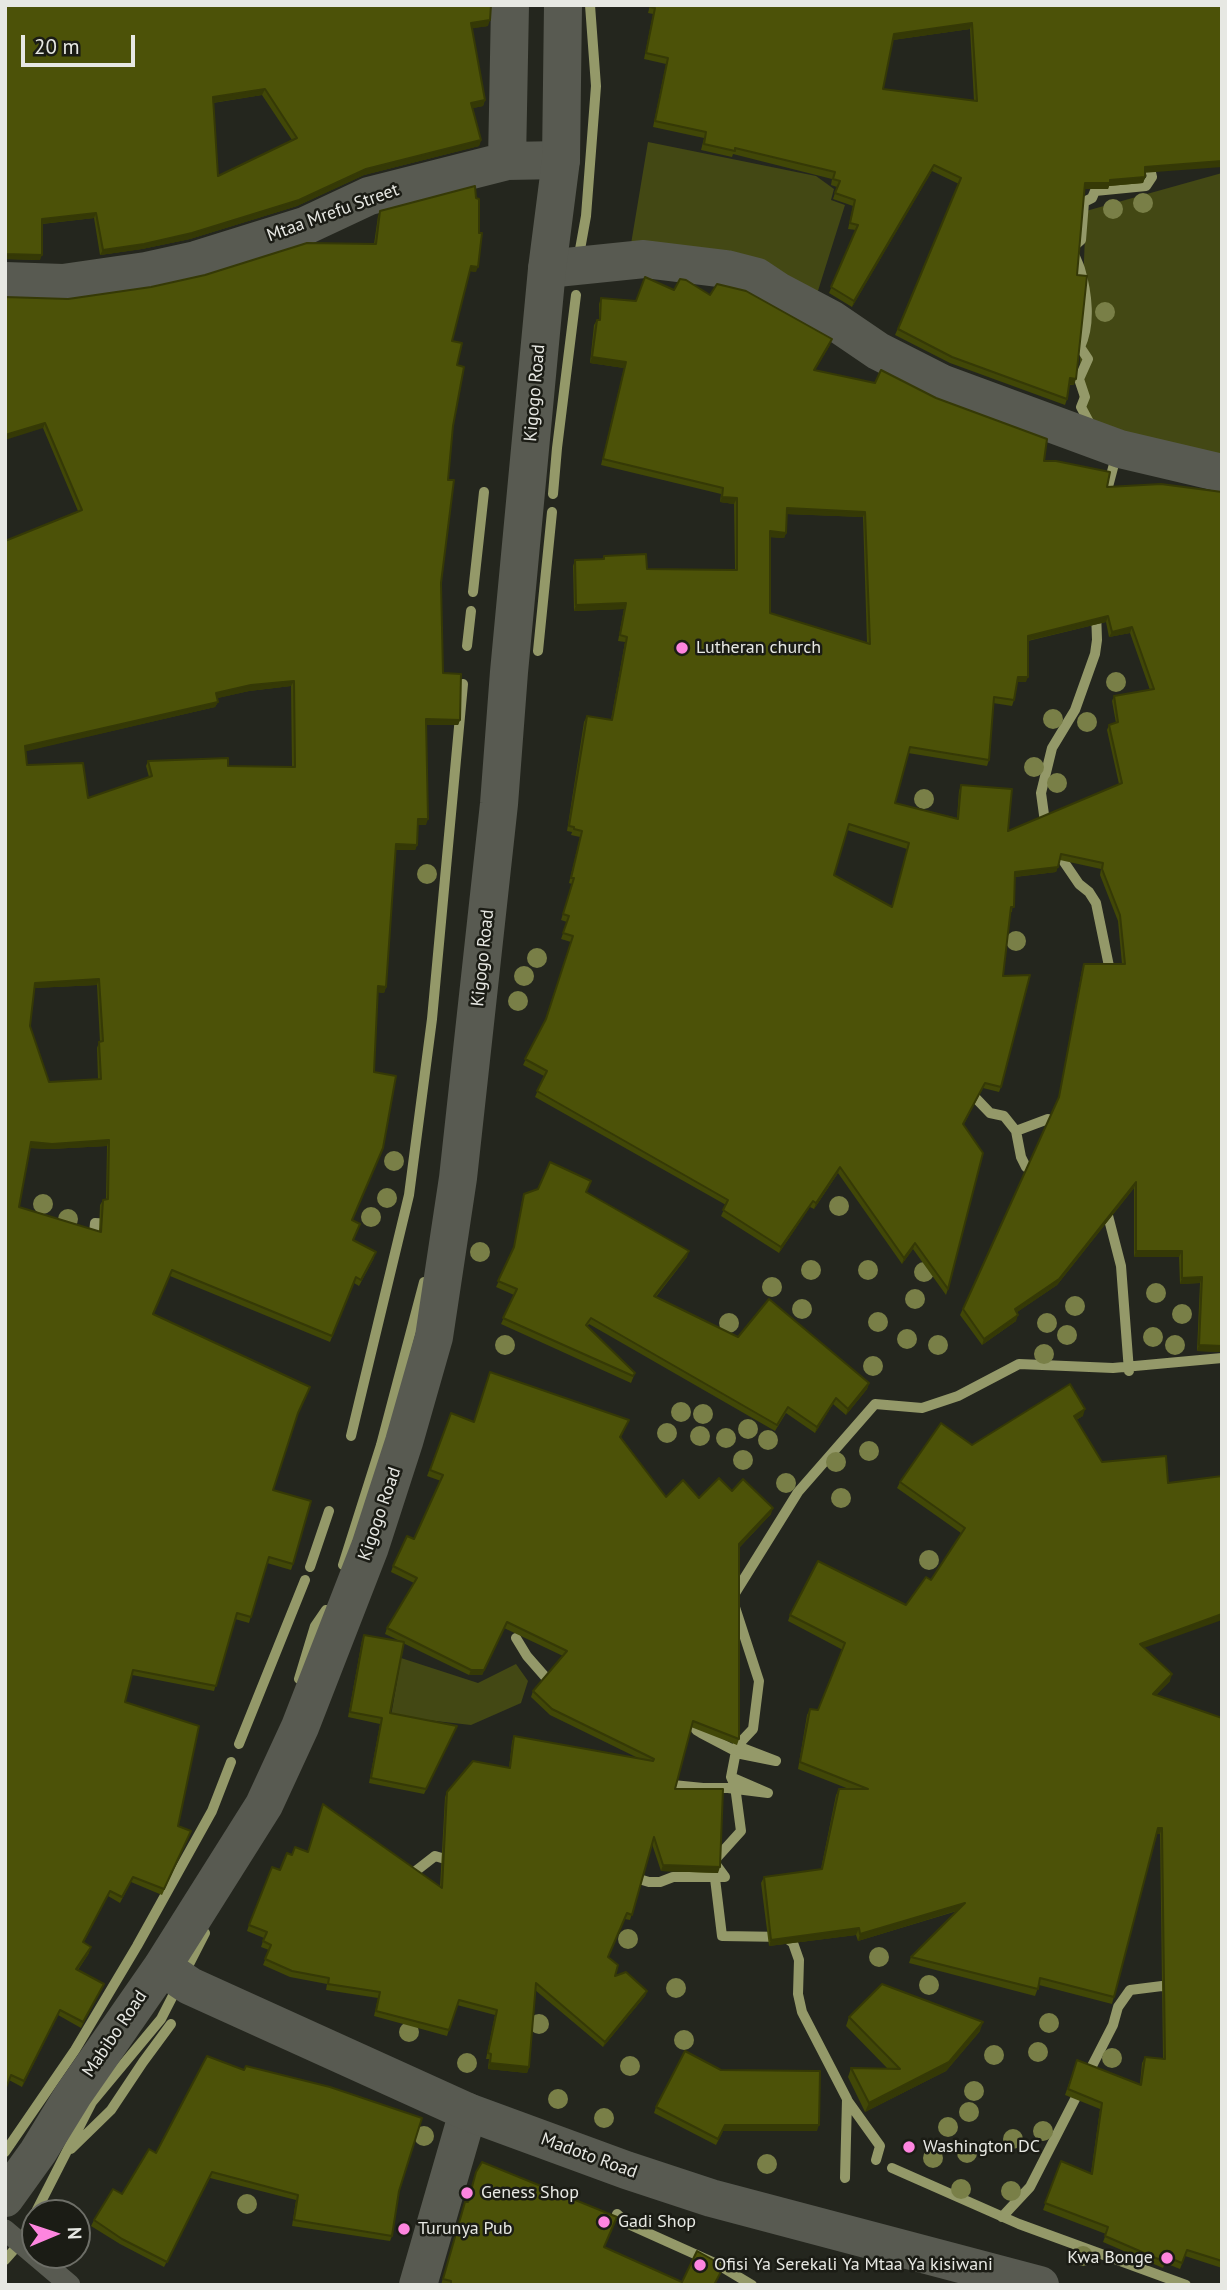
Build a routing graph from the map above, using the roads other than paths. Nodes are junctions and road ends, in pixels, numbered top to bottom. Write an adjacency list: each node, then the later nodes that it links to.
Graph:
1 (510, 5): 4 (main road)
2 (563, 5): 3 (main road, Kigogo Road)
3 (561, 160): 4 (main road, Mtaa Mrefu Street); 5 (main road, Kigogo Road)
4 (506, 162): 6 (main road, Mtaa Mrefu Street)
5 (547, 269): 7 (main road); 8 (main road, Kigogo Road)
6 (5, 281)
7 (1222, 472)
8 (225, 1870): 9 (main road, Mabibo Road)
9 (162, 1967): 10 (main road, Madoto Road); 11 (main road, Mabibo Road)
10 (468, 2112): 14 (main road); 15 (main road, Madoto Road)
11 (5, 2198)
12 (5, 2230): 13 (lane)
13 (71, 2285)
14 (418, 2285)
15 (1040, 2285)

